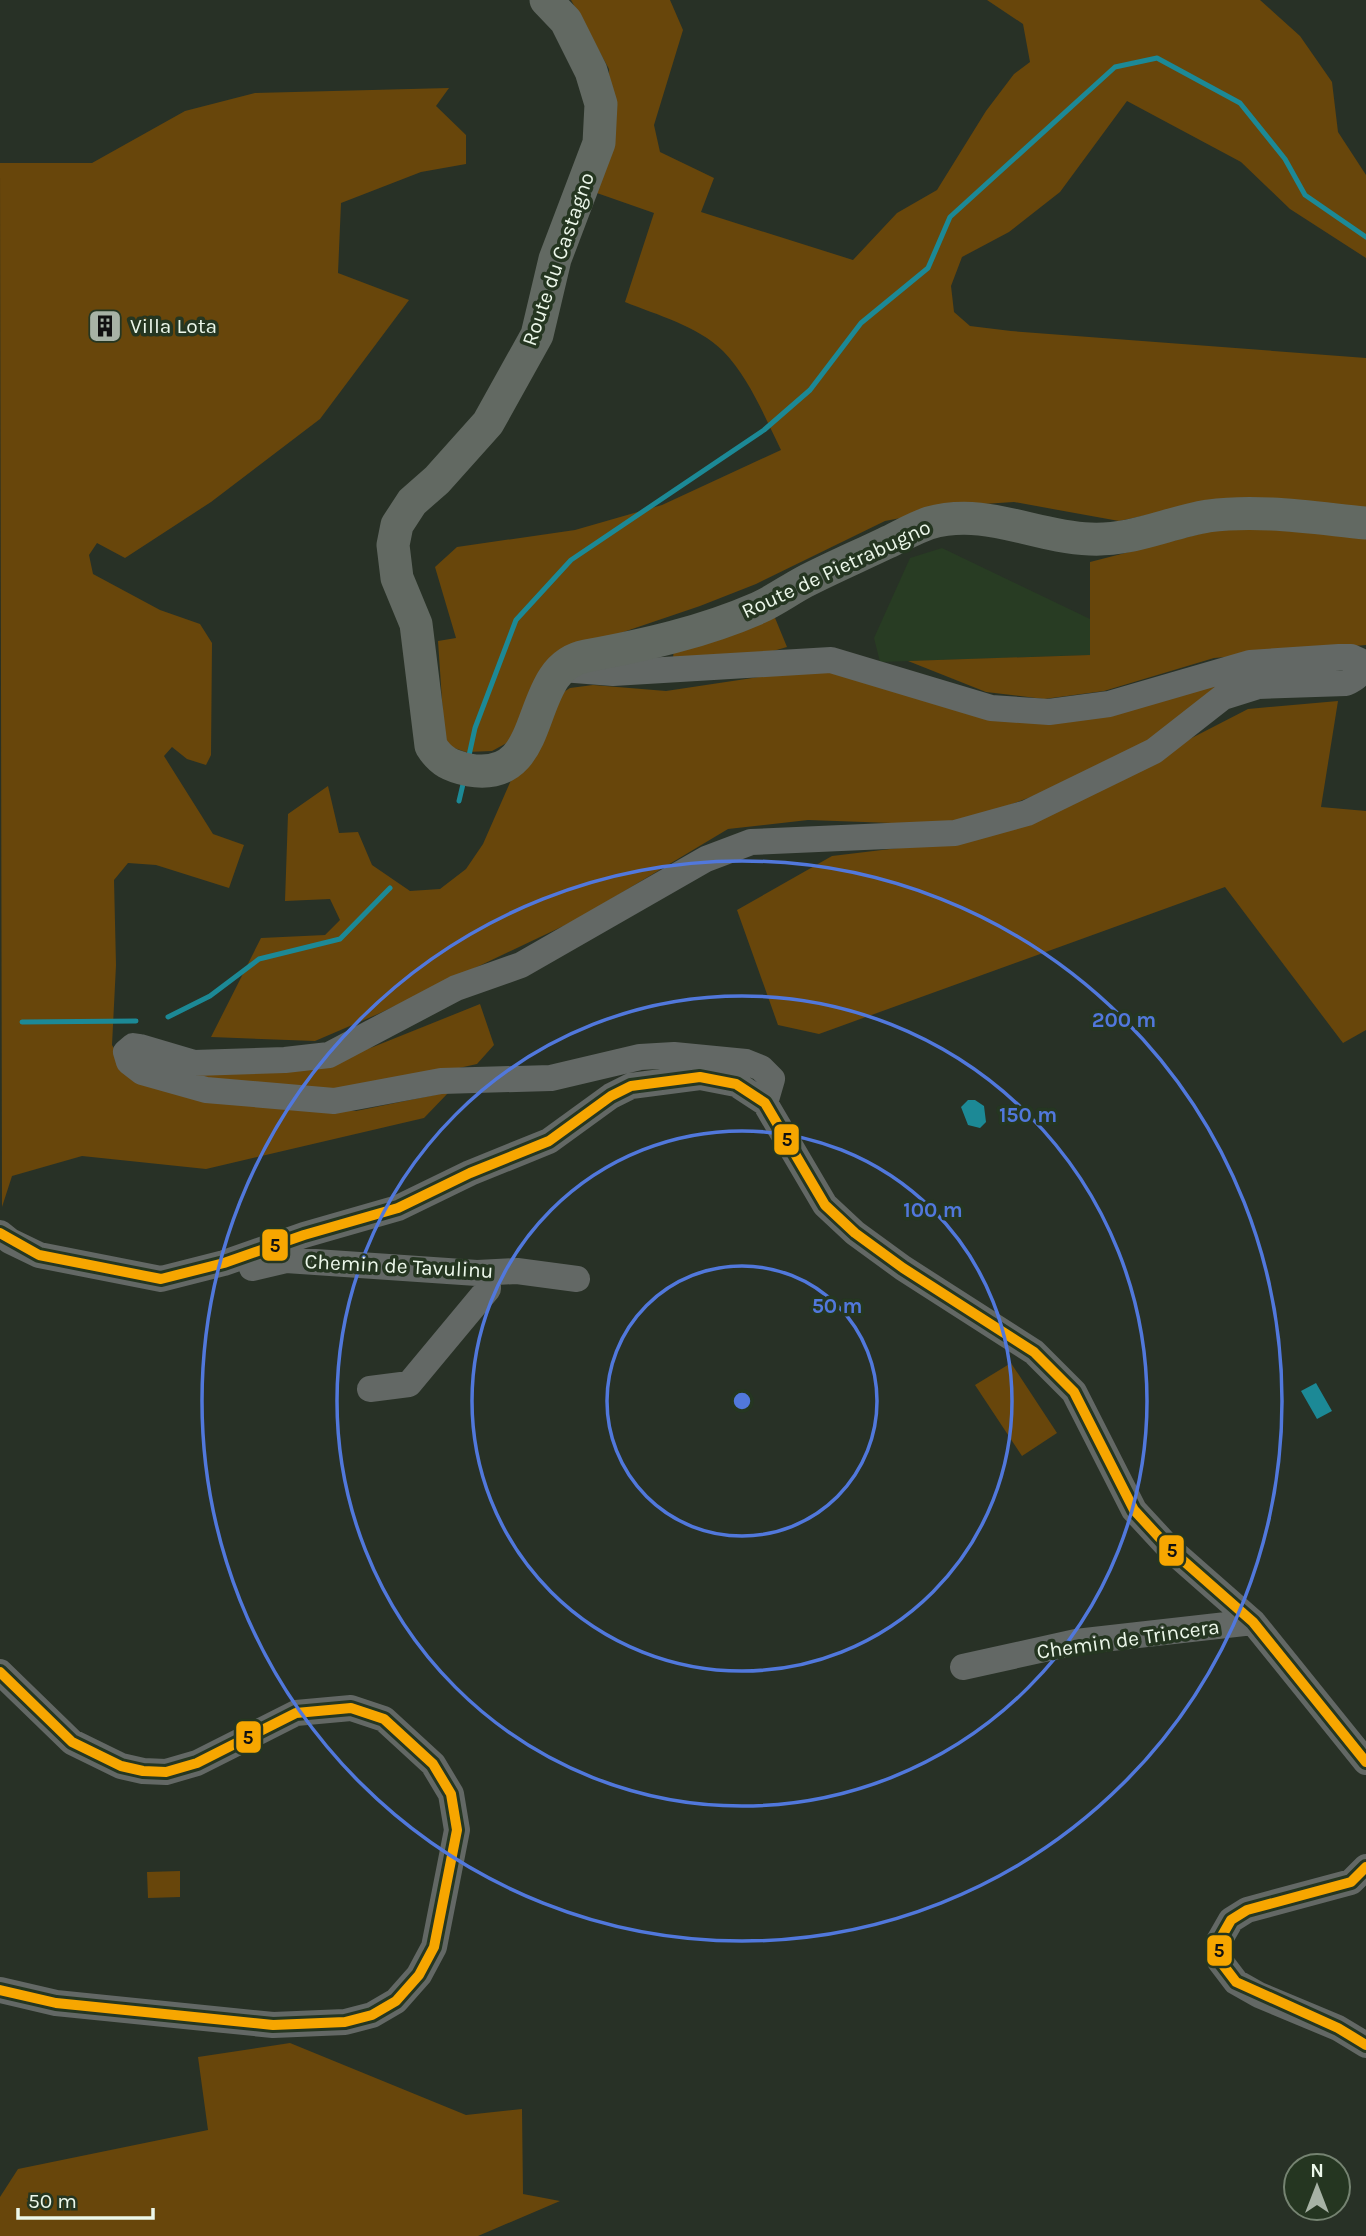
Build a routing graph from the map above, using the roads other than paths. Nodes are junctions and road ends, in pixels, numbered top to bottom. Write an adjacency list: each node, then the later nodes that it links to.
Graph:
1 (546, 0): 3 (main road, Route du Castagno)
2 (1366, 523): 3 (main road, Route de Pietrabugno)
3 (562, 669): 4 (street)
4 (765, 1103): 6 (street); 10 (street)
5 (0, 1233): 6 (street)
6 (224, 1263): 7 (street, Chemin de Tavulinu)
7 (477, 1273): 8 (street, Chemin de Tavulinu); 9 (street)
8 (577, 1279)
9 (370, 1389)
10 (1253, 1622): 11 (street, Chemin de Trincera); 13 (street)
11 (963, 1667)
12 (0, 1672): 15 (street)
13 (1366, 1762)
14 (1366, 1867): 16 (street)
15 (0, 1990)
16 (1366, 2045)

